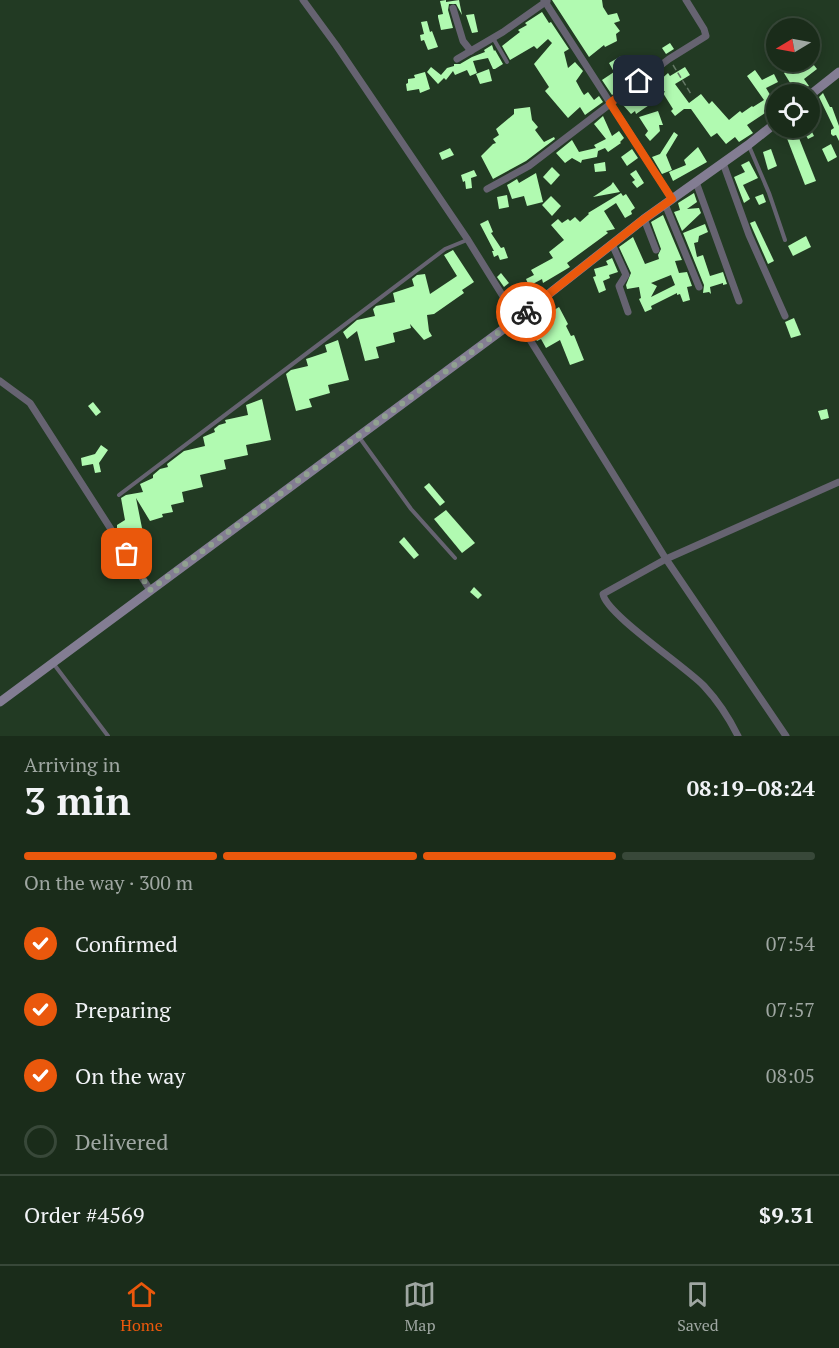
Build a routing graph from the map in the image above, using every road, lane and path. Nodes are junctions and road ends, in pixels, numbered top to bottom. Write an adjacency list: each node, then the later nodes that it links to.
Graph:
1 (303, 0): 21 (street)
2 (686, 0): 8 (street)
3 (546, 1): 5 (street); 13 (street)
4 (453, 8): 6 (street)
5 (493, 38): 6 (street); 9 (lane)
6 (471, 51): 7 (street)
7 (457, 59)
8 (669, 59): 12 (path); 13 (street)
9 (507, 62)
10 (839, 72): 11 (street)
11 (820, 87)
12 (691, 94)
13 (610, 103): 18 (street); 19 (street)
14 (766, 131): 15 (street)
15 (748, 145): 16 (street); 22 (lane)
16 (723, 163): 17 (street); 28 (street)
17 (696, 182): 19 (street); 26 (street)
18 (487, 189)
19 (669, 202): 20 (street); 25 (street)
20 (644, 219): 23 (street); 24 (street)
21 (468, 240): 29 (street); 33 (lane)
22 (784, 240)
23 (612, 244): 27 (street); 29 (street)
24 (656, 250)
25 (699, 287)
26 (739, 301)
27 (628, 312)
28 (784, 316)
29 (517, 319): 31 (street); 35 (street)
30 (0, 381): 36 (street)
31 (358, 436): 34 (lane); 36 (street)
32 (839, 482): 35 (street)
33 (119, 495)
34 (455, 558)
35 (666, 559): 40 (street); 41 (street)
36 (150, 590): 37 (street)
37 (52, 662): 38 (street); 39 (lane)
38 (0, 702)
39 (108, 736)
40 (738, 736)
41 (786, 736)

